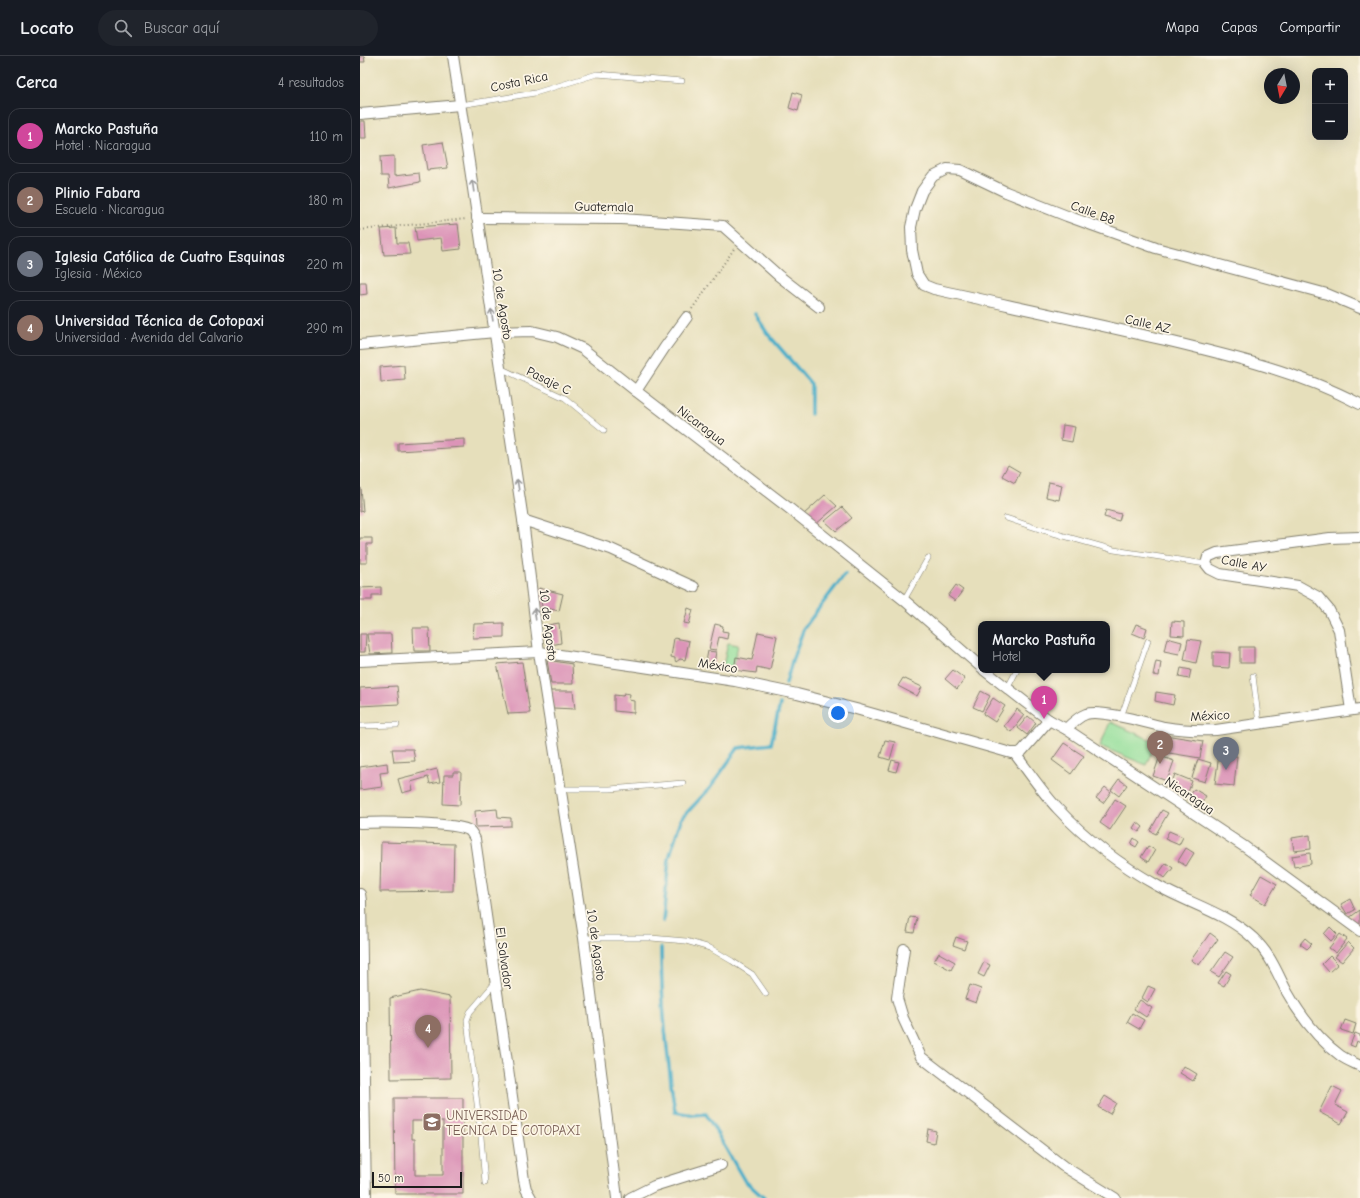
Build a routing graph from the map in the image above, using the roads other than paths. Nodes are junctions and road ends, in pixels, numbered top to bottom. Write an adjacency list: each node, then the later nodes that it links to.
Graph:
1 (453, 56): 3 (street, 10 de Agosto)
2 (682, 81): 3 (lane, Costa Rica)
3 (460, 105): 4 (street, Costa Rica); 5 (street, 10 de Agosto, one-way to 3)
4 (360, 114)
5 (477, 218): 7 (street, Guatemala); 10 (street, 10 de Agosto, one-way to 5)
6 (924, 285): 8 (street, Calle B8); 14 (street, Calle AZ)
7 (818, 307)
8 (1360, 308)
9 (687, 317): 13 (street)
10 (495, 332): 11 (street, Nicaragua); 12 (street, 10 de Agosto); 13 (street, Nicaragua)
11 (360, 345)
12 (500, 368): 15 (lane, Pasaje C); 17 (street, 10 de Agosto, one-way to 12)
13 (636, 391): 22 (street, Nicaragua)
14 (1360, 404)
15 (604, 430)
16 (1006, 518): 20 (lane)
17 (523, 520): 21 (street); 24 (street, 10 de Agosto, one-way to 17)
18 (1360, 537): 20 (street, Calle AY)
19 (928, 558): 22 (lane)
20 (1206, 564): 31 (street, Calle AY)
21 (694, 587)
22 (904, 600): 26 (street, Nicaragua)
23 (1148, 641): 32 (lane)
24 (539, 652): 25 (street, México); 38 (street, México); 40 (street, 10 de Agosto)
25 (360, 661)
26 (978, 665)
27 (988, 673): 30 (street, Nicaragua)
28 (1015, 673): 30 (lane)
29 (1253, 676): 34 (lane)
30 (1007, 689): 33 (street, Nicaragua)
31 (1355, 710): 34 (street, México)
32 (1121, 716): 34 (street, México); 37 (street, México)
33 (1049, 720): 37 (street, Nicaragua); 38 (street)
34 (1259, 724)
35 (397, 725): 36 (lane)
36 (360, 726)
37 (1066, 729): 43 (street, Nicaragua)
38 (1015, 754): 48 (street)
39 (683, 783): 40 (lane)
40 (561, 789): 44 (street, 10 de Agosto)
41 (360, 823): 46 (street, El Salvador)
42 (360, 894): 51 (street)
43 (1360, 930)
44 (584, 938): 47 (lane); 53 (street, 10 de Agosto)
45 (904, 949): 55 (street)
46 (496, 982): 50 (lane); 52 (street, El Salvador)
47 (766, 994)
48 (1360, 1066)
49 (721, 1165): 54 (street)
50 (485, 1183)
51 (366, 1198)
52 (532, 1198)
53 (616, 1198)
54 (630, 1198)
55 (1115, 1198)

